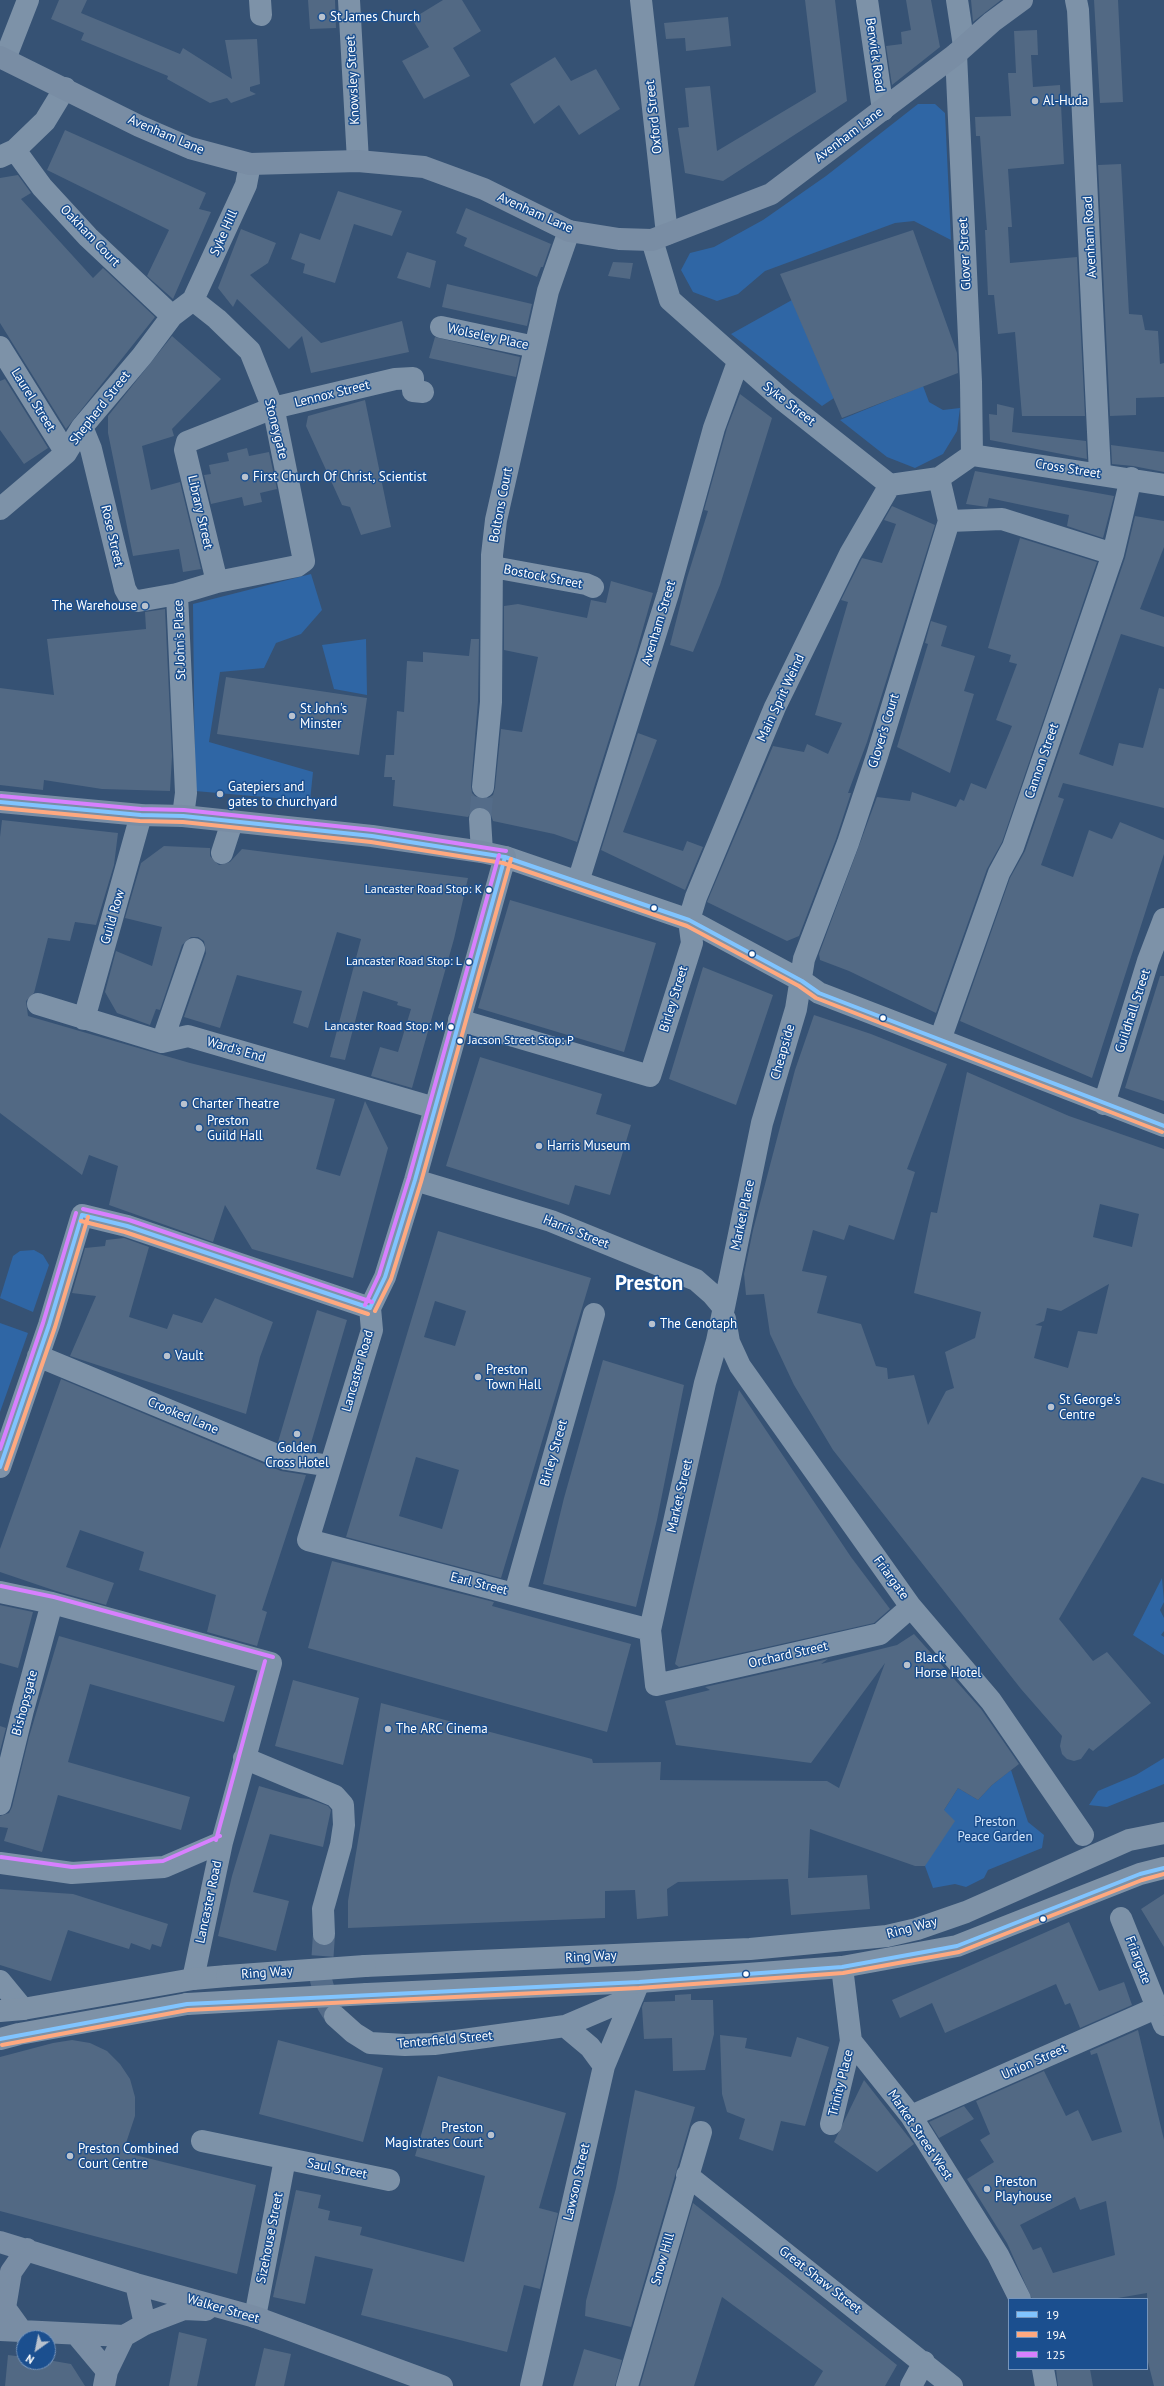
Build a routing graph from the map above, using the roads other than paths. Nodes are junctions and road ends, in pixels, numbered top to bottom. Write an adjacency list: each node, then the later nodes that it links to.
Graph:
1 (28, 0): 9 (street)
2 (349, 0): 13 (street, Knowsley Street)
3 (641, 0): 16 (street, Oxford Street)
4 (867, 0): 11 (street, Berwick Road)
5 (957, 0): 8 (street, Glover Street)
6 (1022, 0): 8 (street, Avenham Lane)
7 (1076, 0): 29 (street, Avenham Road)
8 (960, 50): 11 (street, Avenham Lane); 28 (street, Glover Street)
9 (3, 58): 10 (street, Avenham Lane)
10 (65, 88): 12 (street); 14 (street, Avenham Lane)
11 (883, 110): 16 (street, Avenham Lane)
12 (7, 154): 18 (street, Oakham Court)
13 (358, 161): 14 (street, Avenham Lane); 15 (street, Avenham Lane)
14 (250, 164): 17 (street, Syke Hill)
15 (569, 231): 16 (street, Avenham Lane); 20 (street, Boltons Court)
16 (659, 237): 22 (street, Syke Street)
17 (193, 300): 18 (street, Shepherd Street); 24 (street, Stoneygate)
18 (172, 316): 25 (street, Shepherd Street)
19 (441, 327): 20 (street, Wolseley Place)
20 (535, 348): 38 (street, Boltons Court)
21 (2, 353): 27 (street, Laurel Street)
22 (738, 362): 32 (street, Syke Street); 51 (street, Avenham Street)
23 (423, 392): 24 (street, Lennox Street)
24 (273, 408): 26 (street, Lennox Street); 37 (street, Stoneygate)
25 (82, 427): 27 (street, Shepherd Street); 41 (street, Rose Street)
26 (187, 442): 39 (street, Library Street)
27 (66, 453): 34 (street, Shepherd Street)
28 (972, 454): 29 (street, Cross Street); 30 (street)
29 (1100, 474): 31 (street, Cross Street)
30 (940, 478): 32 (street); 35 (street, Glover's Court)
31 (1131, 478): 33 (street, Cross Street); 36 (street, Cannon Street)
32 (890, 485): 53 (street, Main Sprit Weind)
33 (1164, 485)
34 (0, 509)
35 (949, 521): 36 (street); 55 (street, Glover's Court)
36 (1113, 554): 59 (street, Cannon Street)
37 (304, 561): 39 (street, St John's Place)
38 (493, 567): 40 (street, Bostock Street); 42 (street, Boltons Court)
39 (217, 582): 41 (street, St John's Place)
40 (593, 587)
41 (177, 594): 45 (street, St John's Place)
42 (483, 787)
43 (0, 802): 44 (street)
44 (141, 815): 45 (street); 57 (street, Guild Row)
45 (183, 816): 47 (street)
46 (480, 819): 48 (street)
47 (232, 822): 48 (street); 49 (street)
48 (482, 852): 50 (street)
49 (222, 853)
50 (505, 857): 51 (street); 58 (street)
51 (578, 882): 53 (street)
52 (1164, 919): 61 (street, Guildhall Street)
53 (690, 920): 55 (street); 58 (street, Birley Street)
54 (194, 949): 60 (street)
55 (802, 981): 59 (street); 63 (street, Cheapside)
56 (38, 1004): 57 (street, Ward's End)
57 (84, 1019): 60 (street, Ward's End)
58 (459, 1020): 62 (street)
59 (940, 1040): 61 (street)
60 (162, 1042): 62 (street, Ward's End)
61 (1107, 1094): 64 (street)
62 (435, 1108): 65 (street)
63 (762, 1123): 67 (street, Market Place)
64 (1164, 1126)
65 (415, 1180): 66 (street); 67 (street, Harris Street)
66 (370, 1308): 69 (street); 70 (street, Lancaster Road)
67 (723, 1308): 76 (street, Friargate); 77 (street, Market Street)
68 (594, 1314): 74 (street, Birley Street)
69 (38, 1356): 70 (street, Crooked Lane); 71 (street)
70 (330, 1466): 72 (street, Lancaster Road)
71 (0, 1467)
72 (308, 1540): 74 (street, Earl Street)
73 (0, 1592): 75 (street)
74 (515, 1593): 77 (street, Earl Street)
75 (52, 1603): 79 (street, Lancaster Road); 80 (street, Bishopsgate)
76 (911, 1607): 78 (street, Orchard Street); 82 (street, Friargate)
77 (650, 1630): 78 (street, Market Street)
78 (656, 1685)
79 (244, 1758): 83 (street, Lancaster Road); 87 (street)
80 (0, 1804)
81 (1164, 1833): 89 (highway, Ring Way, bridge)
82 (1083, 1835)
83 (222, 1842): 84 (street); 89 (street, Lancaster Road)
84 (0, 1863)
85 (1164, 1868): 88 (highway, Ring Way)
86 (1121, 1918): 95 (street, Friargate)
87 (324, 1934)
88 (842, 1967): 91 (highway, Ring Way); 98 (street)
89 (193, 1979): 92 (highway, Ring Way)
90 (0, 1981): 92 (street)
91 (636, 1990): 96 (street, Tenterfield Street); 97 (highway, Ring Way, bridge); 99 (street, Lawson Street)
92 (23, 2009): 93 (highway, Ring Way)
93 (0, 2011)
94 (335, 2016): 96 (street, Tenterfield Street)
95 (1160, 2017): 100 (street, Union Street)
96 (565, 2026): 99 (street)
97 (0, 2039)
98 (851, 2041): 100 (street, Market Street West); 101 (street, Trinity Place)
99 (604, 2066): 124 (street, Lawson Street)
100 (911, 2116): 110 (street, Market Street West)
101 (831, 2124)
102 (701, 2132): 105 (street, Snow Hill)
103 (202, 2141): 104 (street, Saul Street)
104 (285, 2159): 106 (street, Saul Street); 112 (street, Sizehouse Street)
105 (687, 2175): 120 (street, Great Shaw Street); 125 (street, Snow Hill)
106 (389, 2180)
107 (0, 2242): 108 (street, Walker Street)
108 (26, 2249): 109 (street, Walker Street); 115 (street)
109 (136, 2284): 111 (street, Walker Street); 113 (street)
110 (1020, 2298)
111 (232, 2311): 112 (street, Walker Street); 113 (street)
112 (255, 2317): 123 (street, Walker Street)
113 (145, 2324): 119 (street)
114 (0, 2330): 116 (street)
115 (21, 2330)
116 (16, 2332)
117 (56, 2334): 118 (street)
118 (76, 2334): 119 (street); 122 (street)
119 (124, 2336): 122 (street)
120 (924, 2362): 126 (street); 127 (street, Great Shaw Street)
121 (1043, 2370): 128 (street)
122 (105, 2379)
123 (429, 2384)
124 (530, 2386)
125 (627, 2386)
126 (910, 2386)
127 (952, 2386)
128 (1046, 2386)

